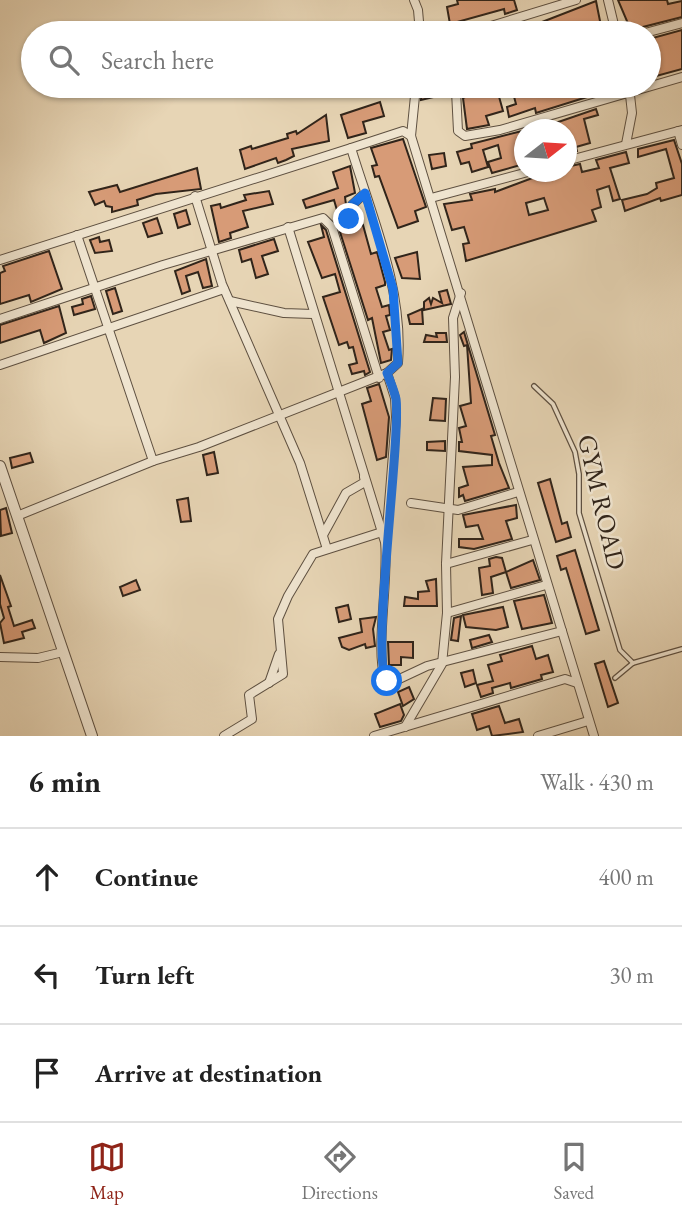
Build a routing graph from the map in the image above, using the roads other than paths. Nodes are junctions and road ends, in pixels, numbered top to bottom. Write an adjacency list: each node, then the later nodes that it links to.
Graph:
1 (414, 0): 4 (street)
2 (576, 0): 5 (street)
3 (608, 0): 6 (street)
4 (419, 21)
5 (507, 21)
6 (613, 21)
7 (682, 23): 8 (street)
8 (661, 29)
9 (682, 77): 10 (street)
10 (661, 82)
11 (415, 98): 16 (street)
12 (456, 98): 13 (street)
13 (601, 98)
14 (631, 98): 17 (street)
15 (680, 131): 17 (street); 18 (street)
16 (411, 136): 19 (street); 24 (street)
17 (626, 144): 20 (street)
18 (682, 145)
19 (351, 148): 22 (street); 23 (street)
20 (577, 158)
21 (514, 176): 24 (street)
22 (365, 193): 25 (street); 38 (street)
23 (195, 196): 27 (street); 28 (street)
24 (431, 198): 32 (street)
25 (344, 222)
26 (288, 227): 28 (street); 34 (street); 38 (street)
27 (77, 235): 29 (street); 30 (street)
28 (212, 250): 30 (street); 31 (street)
29 (0, 260)
30 (92, 288): 35 (street); 36 (street)
31 (224, 289): 33 (street); 36 (street)
32 (461, 293): 45 (street); 47 (street)
33 (230, 301): 34 (street); 41 (street)
34 (313, 314): 40 (street)
35 (0, 318)
36 (106, 327): 37 (street); 42 (street)
37 (0, 365)
38 (383, 375): 40 (street); 52 (street)
39 (534, 386): 62 (lane, GYM ROAD)
40 (340, 391): 41 (street); 44 (street)
41 (277, 416): 42 (street); 49 (street)
42 (153, 461): 48 (street)
43 (0, 466): 48 (street)
44 (364, 471): 49 (street); 50 (street)
45 (519, 492): 47 (street); 51 (street)
46 (411, 503): 47 (street)
47 (450, 509): 55 (street)
48 (17, 516): 60 (street)
49 (322, 532): 53 (street); 54 (street)
50 (382, 532): 52 (street); 53 (street)
51 (532, 540): 55 (street); 56 (street)
52 (385, 542): 63 (street)
53 (327, 549): 54 (street)
54 (313, 554): 72 (street)
55 (446, 564): 57 (street)
56 (546, 585): 57 (street); 58 (street)
57 (447, 613): 63 (street)
58 (562, 631): 63 (street); 64 (street)
59 (682, 649): 62 (lane)
60 (63, 652): 61 (street); 71 (street)
61 (0, 657)
62 (633, 663): 65 (lane)
63 (442, 664): 69 (street)
64 (573, 668): 66 (street); 67 (street)
65 (615, 678)
66 (565, 679): 67 (street); 69 (street)
67 (577, 682): 68 (street)
68 (588, 721): 74 (street); 75 (street)
69 (405, 727): 70 (street)
70 (393, 733): 73 (street)
71 (92, 736)
72 (224, 736)
73 (374, 736)
74 (538, 736)
75 (594, 736)

